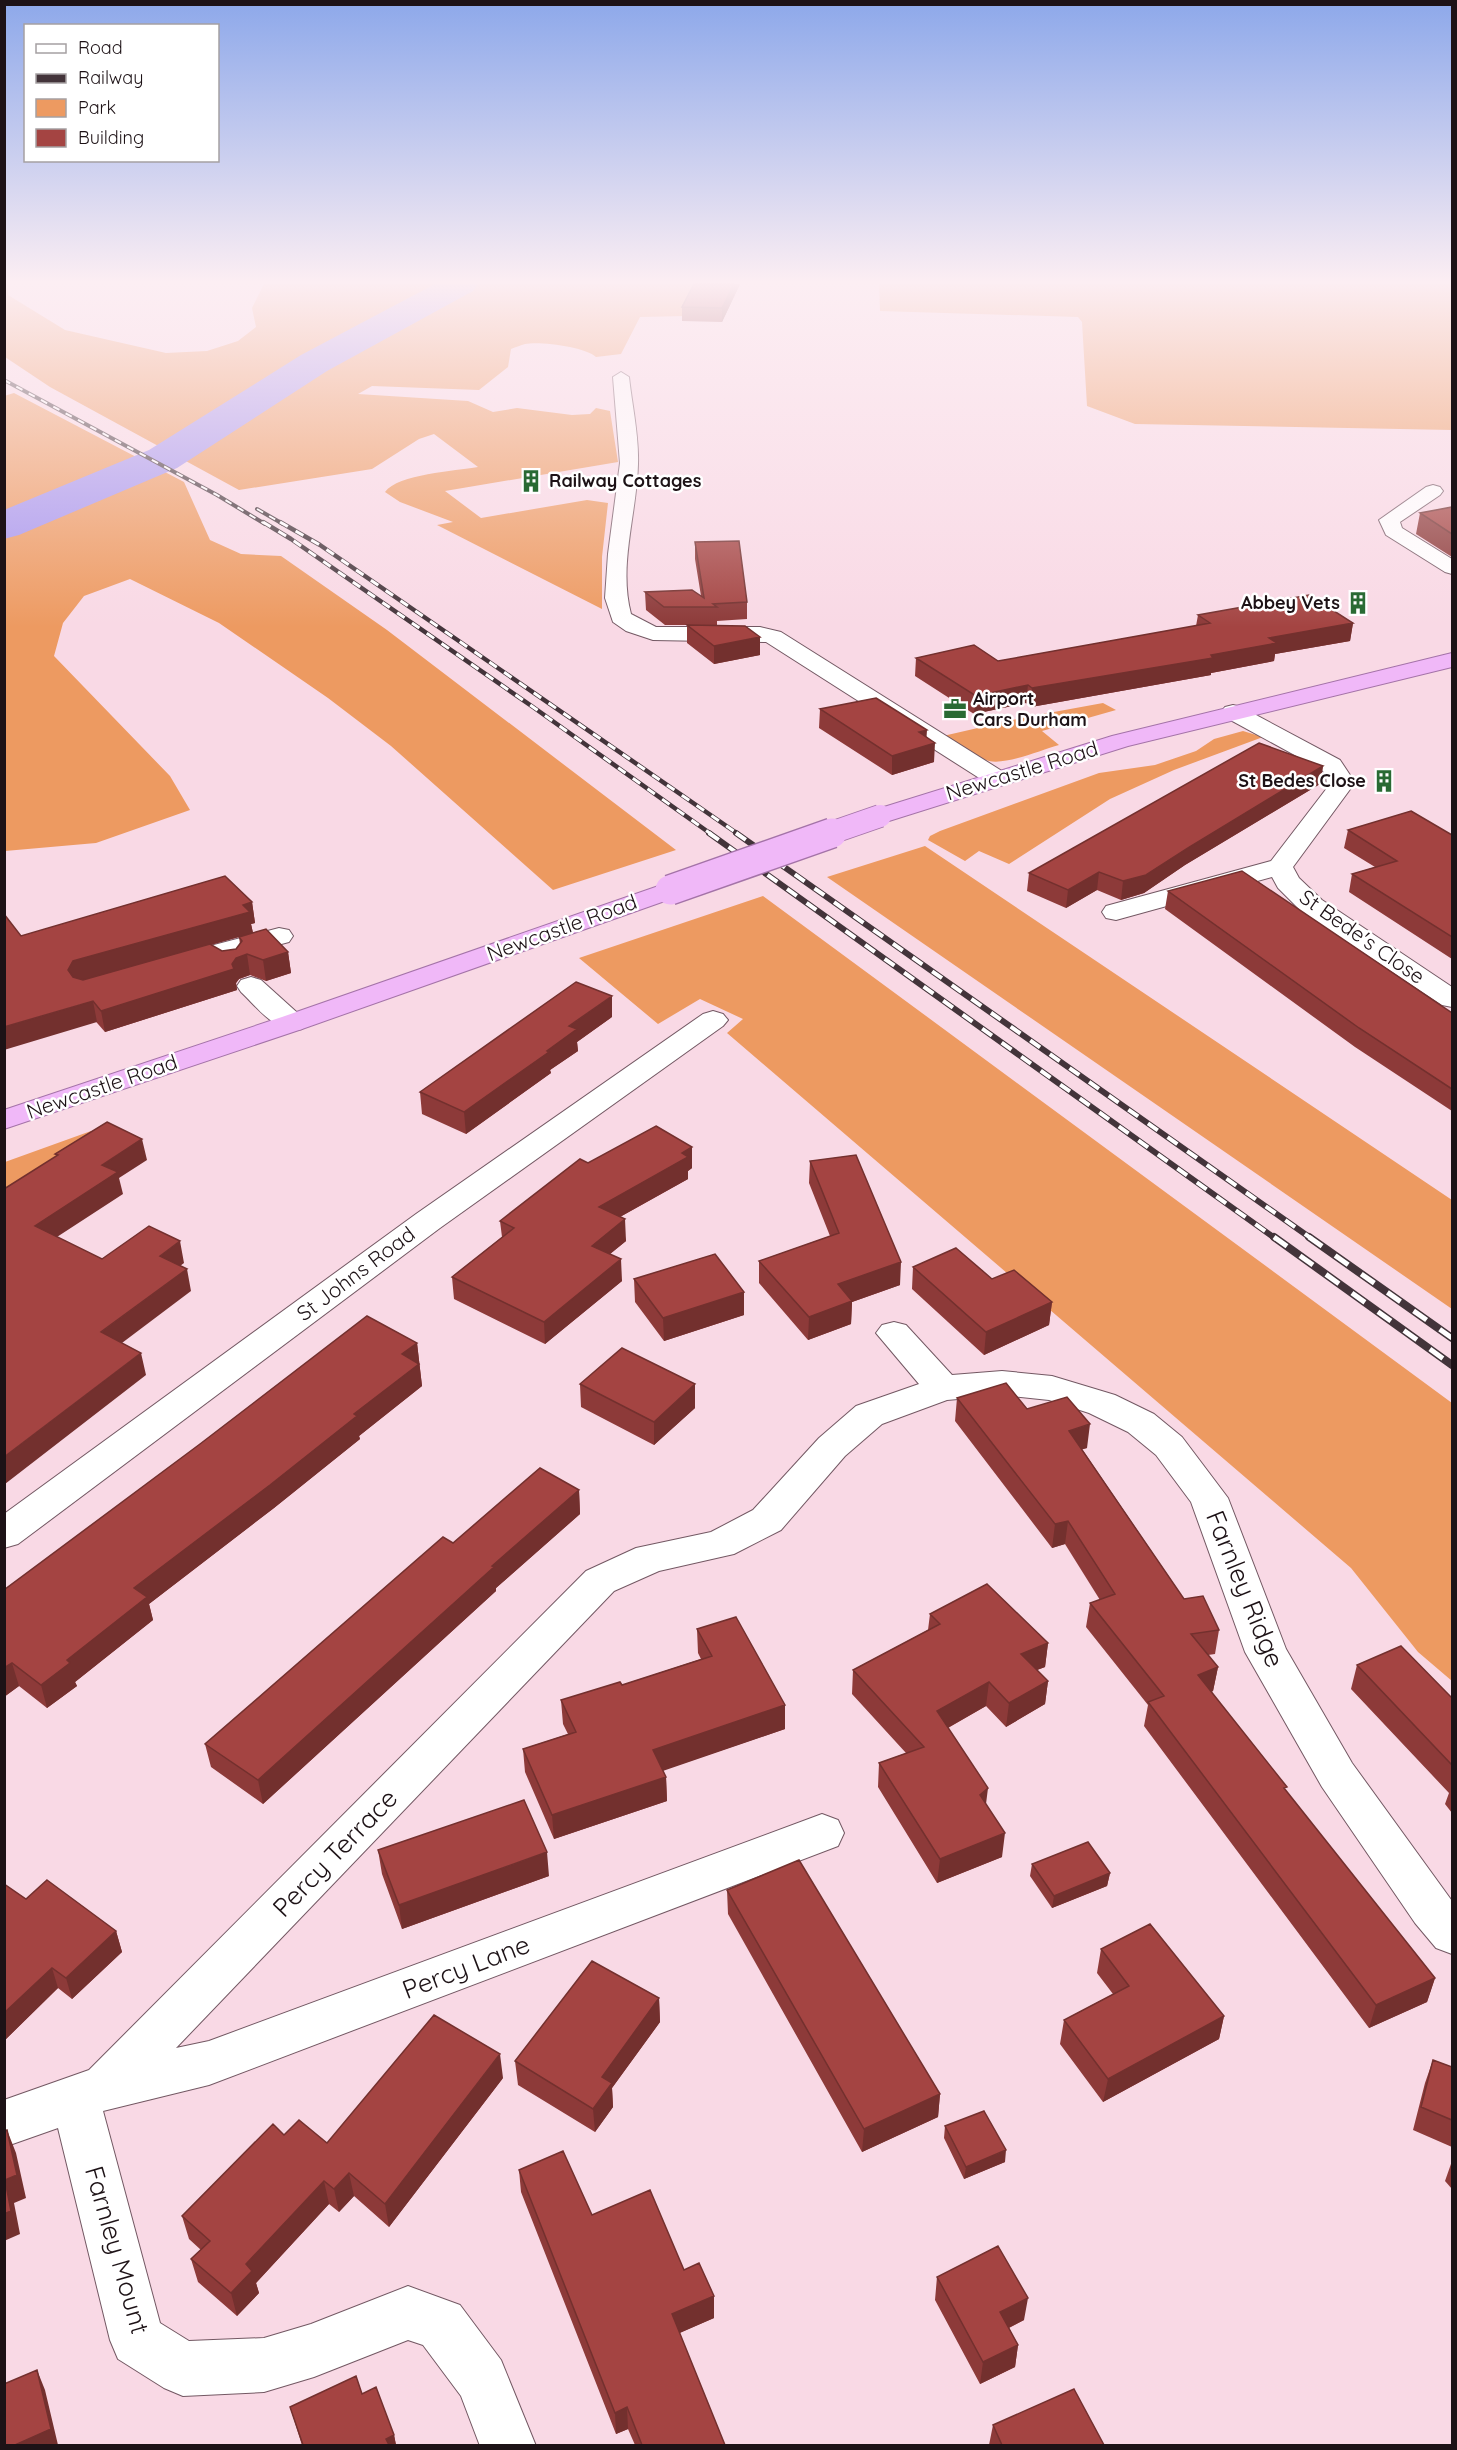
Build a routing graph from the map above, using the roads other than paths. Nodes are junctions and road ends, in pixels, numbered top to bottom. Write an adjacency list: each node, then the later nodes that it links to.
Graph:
1 (623, 398): 6 (street)
2 (1433, 491): 3 (street)
3 (1452, 568)
4 (1452, 660): 5 (highway)
5 (1233, 712): 6 (highway, Newcastle Road); 7 (street)
6 (996, 778): 14 (highway, Newcastle Road, bridge)
7 (1280, 867): 8 (street); 12 (street, St Bede's Close)
8 (1116, 912)
9 (279, 936): 10 (street)
10 (216, 958)
11 (250, 986): 14 (street)
12 (1452, 999)
13 (713, 1020): 18 (street, St Johns Road)
14 (292, 1023): 15 (highway, Newcastle Road)
15 (4, 1120)
16 (894, 1333): 17 (street)
17 (943, 1388): 19 (street, Farnley Ridge); 21 (street, Farnley Ridge)
18 (4, 1534)
19 (650, 1558): 22 (street, Percy Terrace)
20 (822, 1833): 22 (street, Percy Lane)
21 (1452, 1934)
22 (91, 2092): 23 (street, Percy Terrace); 24 (street, Farnley Mount)
23 (4, 2124)
24 (508, 2445)

